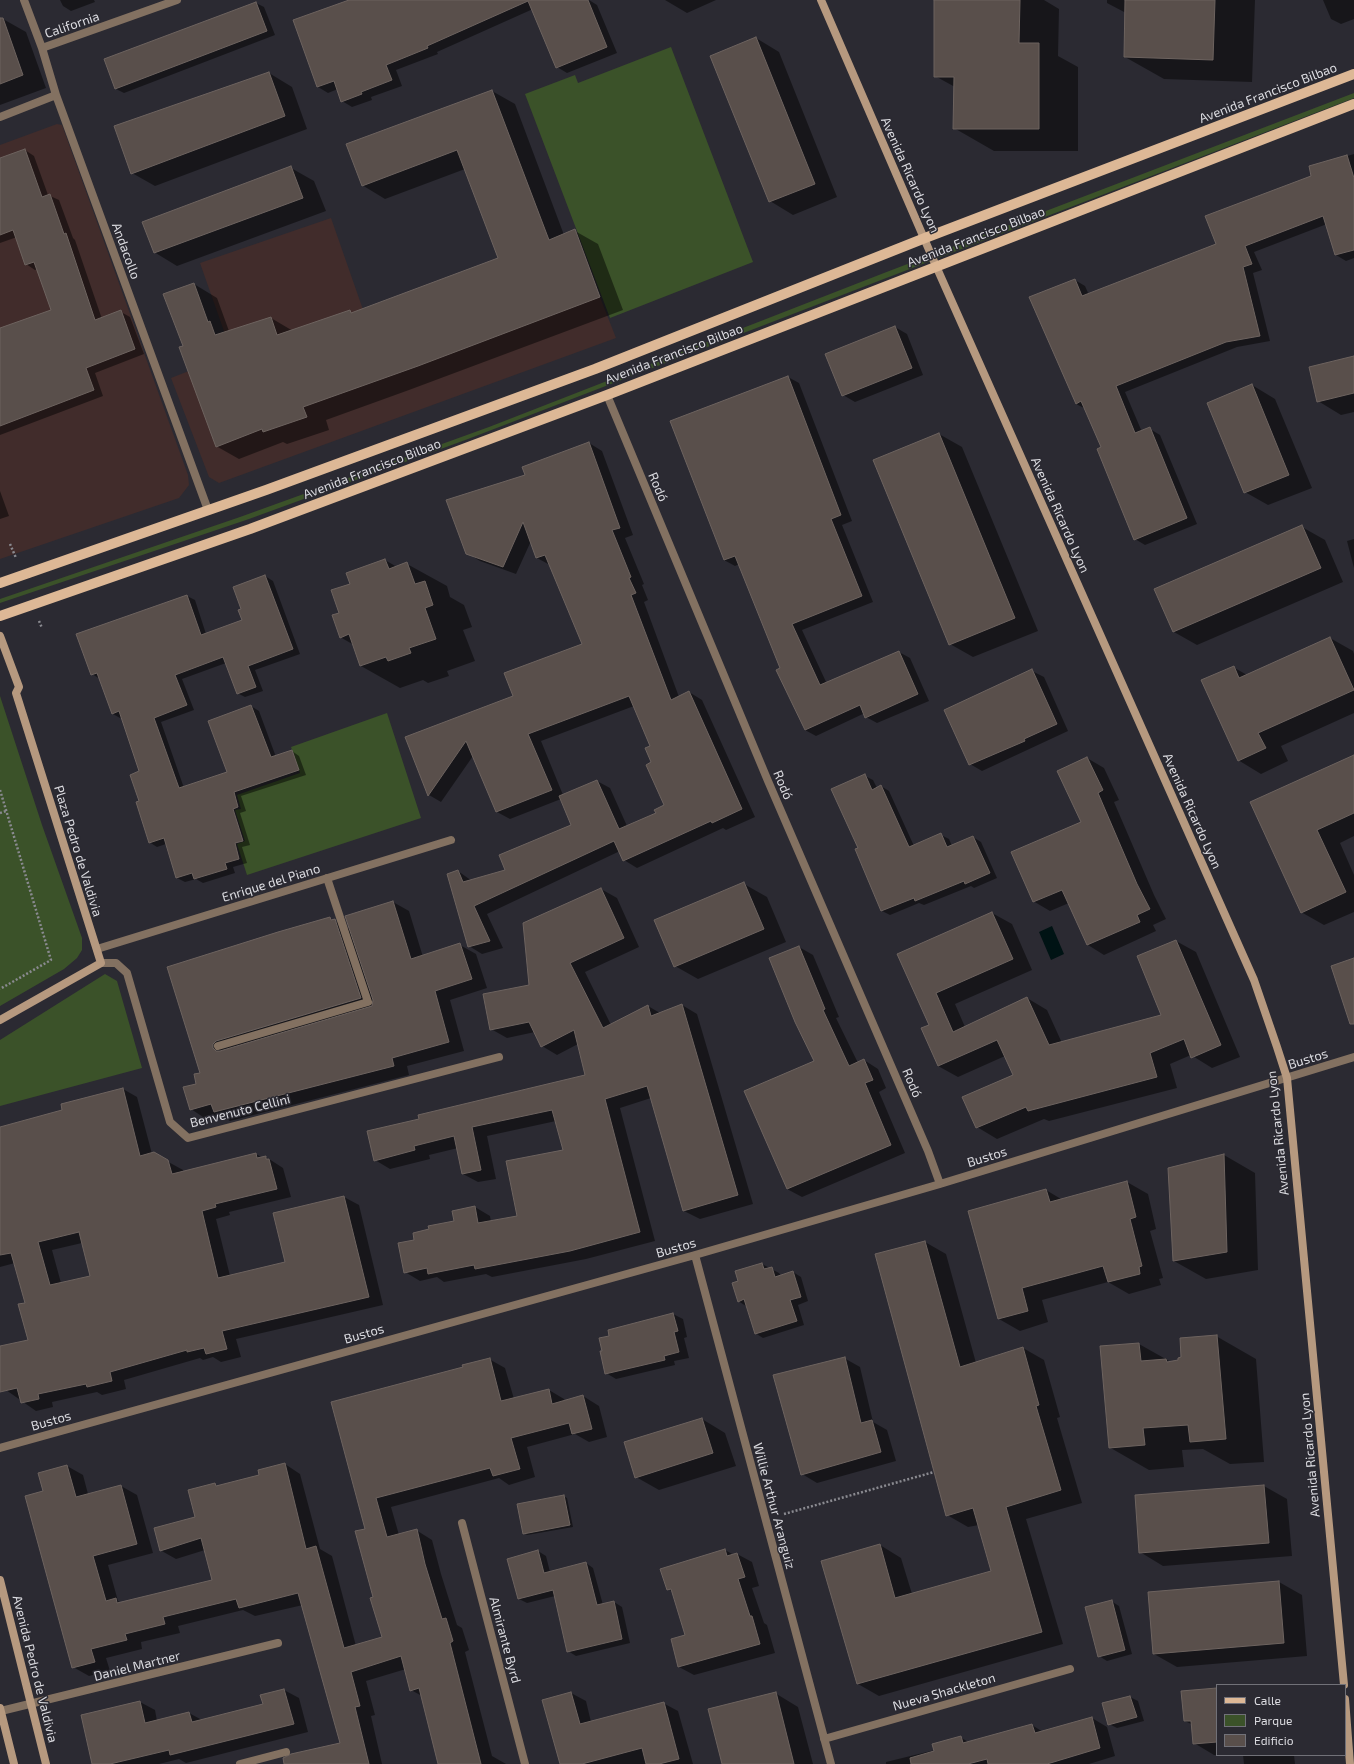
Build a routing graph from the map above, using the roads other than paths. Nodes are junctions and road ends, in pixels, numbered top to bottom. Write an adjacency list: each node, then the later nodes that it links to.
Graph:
1 (24, 0): 4 (street, Andacollo)
2 (177, 0): 4 (street, California)
3 (821, 0): 9 (street, Avenida Ricardo Lyon)
4 (42, 48): 6 (street, Andacollo)
5 (1354, 74): 9 (main road, Avenida Francisco Bilbao)
6 (56, 96): 8 (street); 12 (street, Andacollo)
7 (1354, 104): 10 (main road, Avenida Francisco Bilbao)
8 (0, 117)
9 (925, 238): 10 (street, Avenida Ricardo Lyon); 12 (main road, Avenida Francisco Bilbao)
10 (936, 266): 11 (main road, Avenida Francisco Bilbao); 24 (street, Avenida Ricardo Lyon)
11 (607, 395): 14 (main road, Avenida Francisco Bilbao); 25 (street, Rodó)
12 (208, 510): 13 (main road, Avenida Francisco Bilbao)
13 (0, 583)
14 (0, 616)
15 (0, 636): 18 (street, Plaza Pedro de Valdivia)
16 (452, 840): 17 (street, Enrique del Piano)
17 (328, 878): 18 (street, Enrique del Piano); 21 (street)
18 (97, 949): 19 (street, Plaza Pedro de Valdivia)
19 (101, 963): 20 (street); 22 (street, Benvenuto Cellini)
20 (0, 1020)
21 (218, 1046)
22 (499, 1057)
23 (1354, 1057): 24 (street, Bustos)
24 (1287, 1078): 25 (street, Bustos); 32 (street, Avenida Ricardo Lyon)
25 (940, 1184): 26 (street, Bustos)
26 (695, 1255): 27 (street, Bustos); 36 (street, Willie Arthur Aranguiz)
27 (0, 1448)
28 (462, 1523): 41 (street, Almirante Byrd)
29 (0, 1580): 33 (street, Avenida Pedro de Valdivia)
30 (278, 1643): 33 (street, Daniel Martner)
31 (1070, 1669): 36 (street, Nueva Shackleton)
32 (1344, 1684)
33 (31, 1704): 34 (street, Daniel Martner); 39 (street, Avenida Pedro de Valdivia)
34 (0, 1710): 38 (street)
35 (1346, 1712): 43 (street)
36 (824, 1739): 42 (street, Willie Arthur Aranguiz)
37 (286, 1752): 40 (street)
38 (14, 1764)
39 (46, 1764)
40 (240, 1764)
41 (525, 1764)
42 (831, 1764)
43 (1350, 1764)

